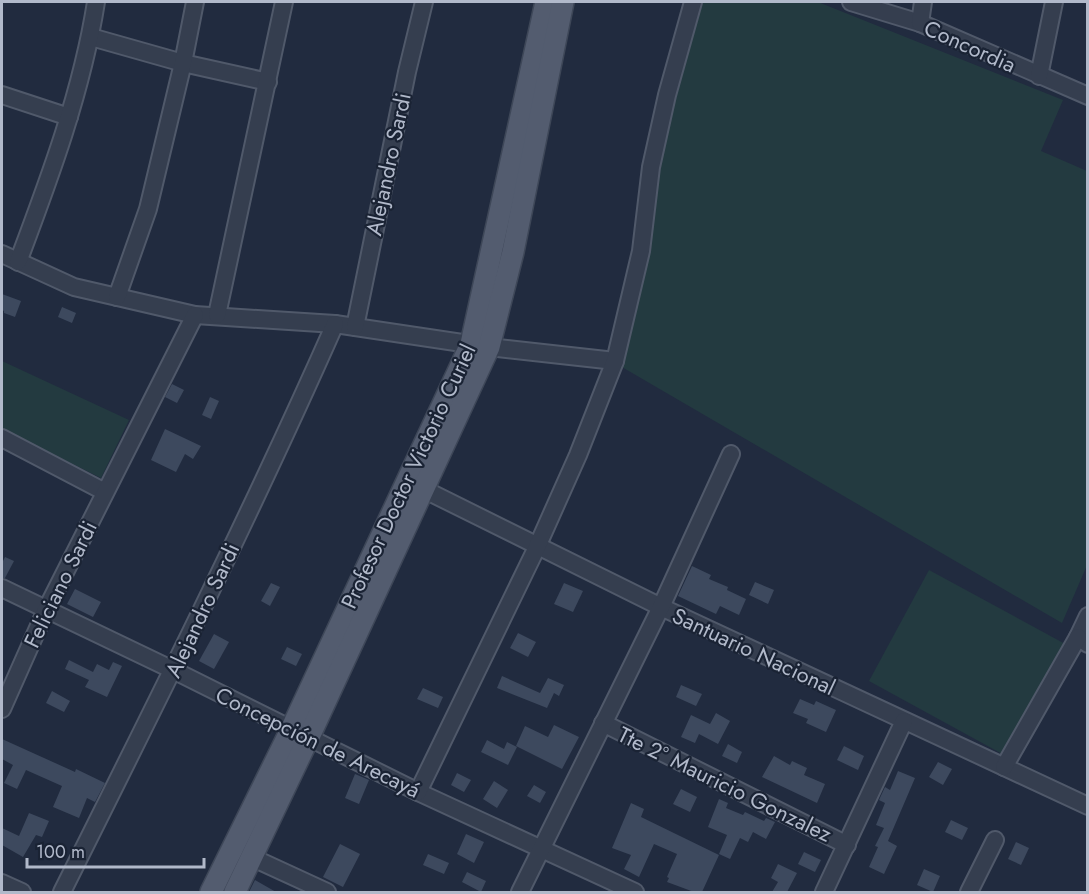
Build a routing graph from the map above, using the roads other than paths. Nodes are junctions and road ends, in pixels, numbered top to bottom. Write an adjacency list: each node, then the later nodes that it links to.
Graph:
1 (96, 2): 12 (street)
2 (195, 2): 13 (street)
3 (284, 2): 15 (street)
4 (424, 2): 25 (street, Alejandro Sardi)
5 (546, 2): 26 (main road, Profesor Doctor Victorio Curiel)
6 (563, 2): 26 (main road, Profesor Doctor Victorio Curiel)
7 (693, 2): 27 (street)
8 (851, 2): 11 (street, Concordia)
9 (923, 2): 11 (street)
10 (1054, 2): 14 (street)
11 (920, 23): 14 (street, Concordia)
12 (91, 37): 13 (street); 18 (street)
13 (183, 63): 15 (street); 21 (street)
14 (1040, 76): 17 (street, Concordia)
15 (268, 82): 23 (street)
16 (2, 95): 18 (street)
17 (1088, 96)
18 (69, 117): 20 (street)
19 (2, 254): 20 (street)
20 (18, 262): 21 (street)
21 (117, 297): 22 (street)
22 (195, 315): 23 (street); 31 (street, Feliciano Sardi)
23 (217, 315): 24 (street)
24 (335, 324): 25 (street); 38 (street, Alejandro Sardi)
25 (355, 327): 26 (street)
26 (480, 346): 27 (street); 30 (main road, Profesor Doctor Victorio Curiel); 42 (main road, Profesor Doctor Victorio Curiel)
27 (615, 361): 32 (street)
28 (2, 438): 31 (street)
29 (731, 454): 34 (street)
30 (423, 489): 32 (street, Santuario Nacional); 42 (main road, Profesor Doctor Victorio Curiel)
31 (105, 492): 35 (street, Feliciano Sardi)
32 (537, 547): 34 (street, Santuario Nacional); 44 (street)
33 (2, 588): 35 (street, Concepción de Arecayá)
34 (661, 607): 40 (street, Santuario Nacional); 41 (street)
35 (46, 610): 38 (street, Concepción de Arecayá); 39 (street, Feliciano Sardi)
36 (1088, 616): 37 (street)
37 (1083, 640): 43 (street)
38 (173, 670): 42 (street, Concepción de Arecayá); 52 (street, Alejandro Sardi)
39 (2, 709)
40 (904, 721): 43 (street, Santuario Nacional); 47 (street)
41 (603, 723): 47 (street, Tte 2° Mauricio Gonzalez); 48 (street)
42 (299, 735): 44 (street, Concepción de Arecayá); 49 (main road, Profesor Doctor Victorio Curiel); 53 (main road, Profesor Doctor Victorio Curiel)
43 (1004, 767): 45 (street, Santuario Nacional)
44 (417, 792): 48 (street, Concepción de Arecayá)
45 (1088, 806)
46 (995, 840): 59 (street)
47 (847, 844): 58 (street)
48 (542, 849): 56 (street); 57 (street, Concepción de Arecayá)
49 (251, 857): 54 (main road, Profesor Doctor Victorio Curiel); 55 (street)
50 (2, 883): 51 (street)
51 (22, 892)
52 (62, 892)
53 (211, 892)
54 (234, 892)
55 (327, 892)
56 (520, 892)
57 (635, 892)
58 (824, 892)
59 (969, 892)

